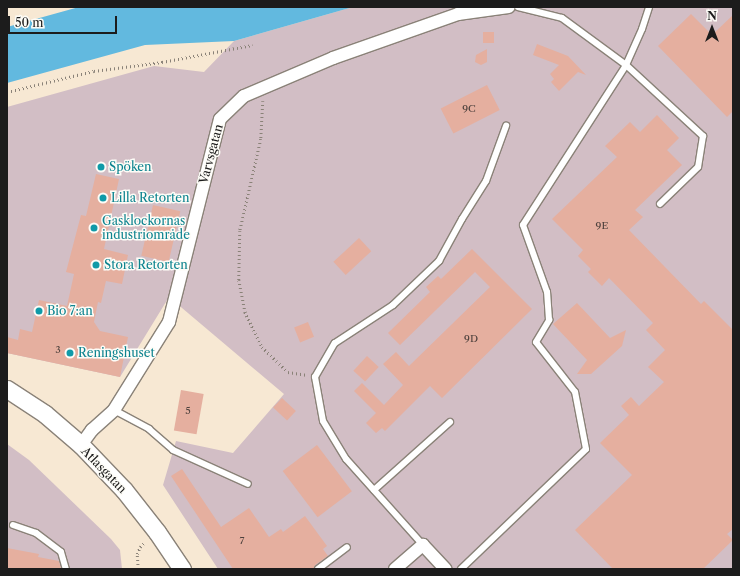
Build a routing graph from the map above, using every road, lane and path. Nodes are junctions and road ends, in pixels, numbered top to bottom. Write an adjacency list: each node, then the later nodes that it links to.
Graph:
1 (509, 7): 6 (street, Varvsgatan)
2 (518, 7): 5 (lane)
3 (649, 7): 5 (lane)
4 (252, 45): 7 (path)
5 (626, 65): 9 (lane); 25 (lane)
6 (264, 89): 10 (path); 12 (street, Varvsgatan)
7 (7, 92)
8 (506, 126): 10 (lane)
9 (660, 204)
10 (315, 378): 16 (lane)
11 (7, 389): 14 (street, Atlasgatan)
12 (114, 410): 14 (street, Varvsgatan); 15 (lane)
13 (450, 422): 16 (lane)
14 (81, 445): 20 (street, Atlasgatan)
15 (248, 484)
16 (374, 490): 18 (lane)
17 (13, 525): 21 (lane)
18 (423, 545): 23 (street); 24 (street)
19 (347, 547): 22 (lane)
20 (176, 567)
21 (66, 569)
22 (318, 569)
23 (395, 569)
24 (445, 569)
25 (461, 569)

